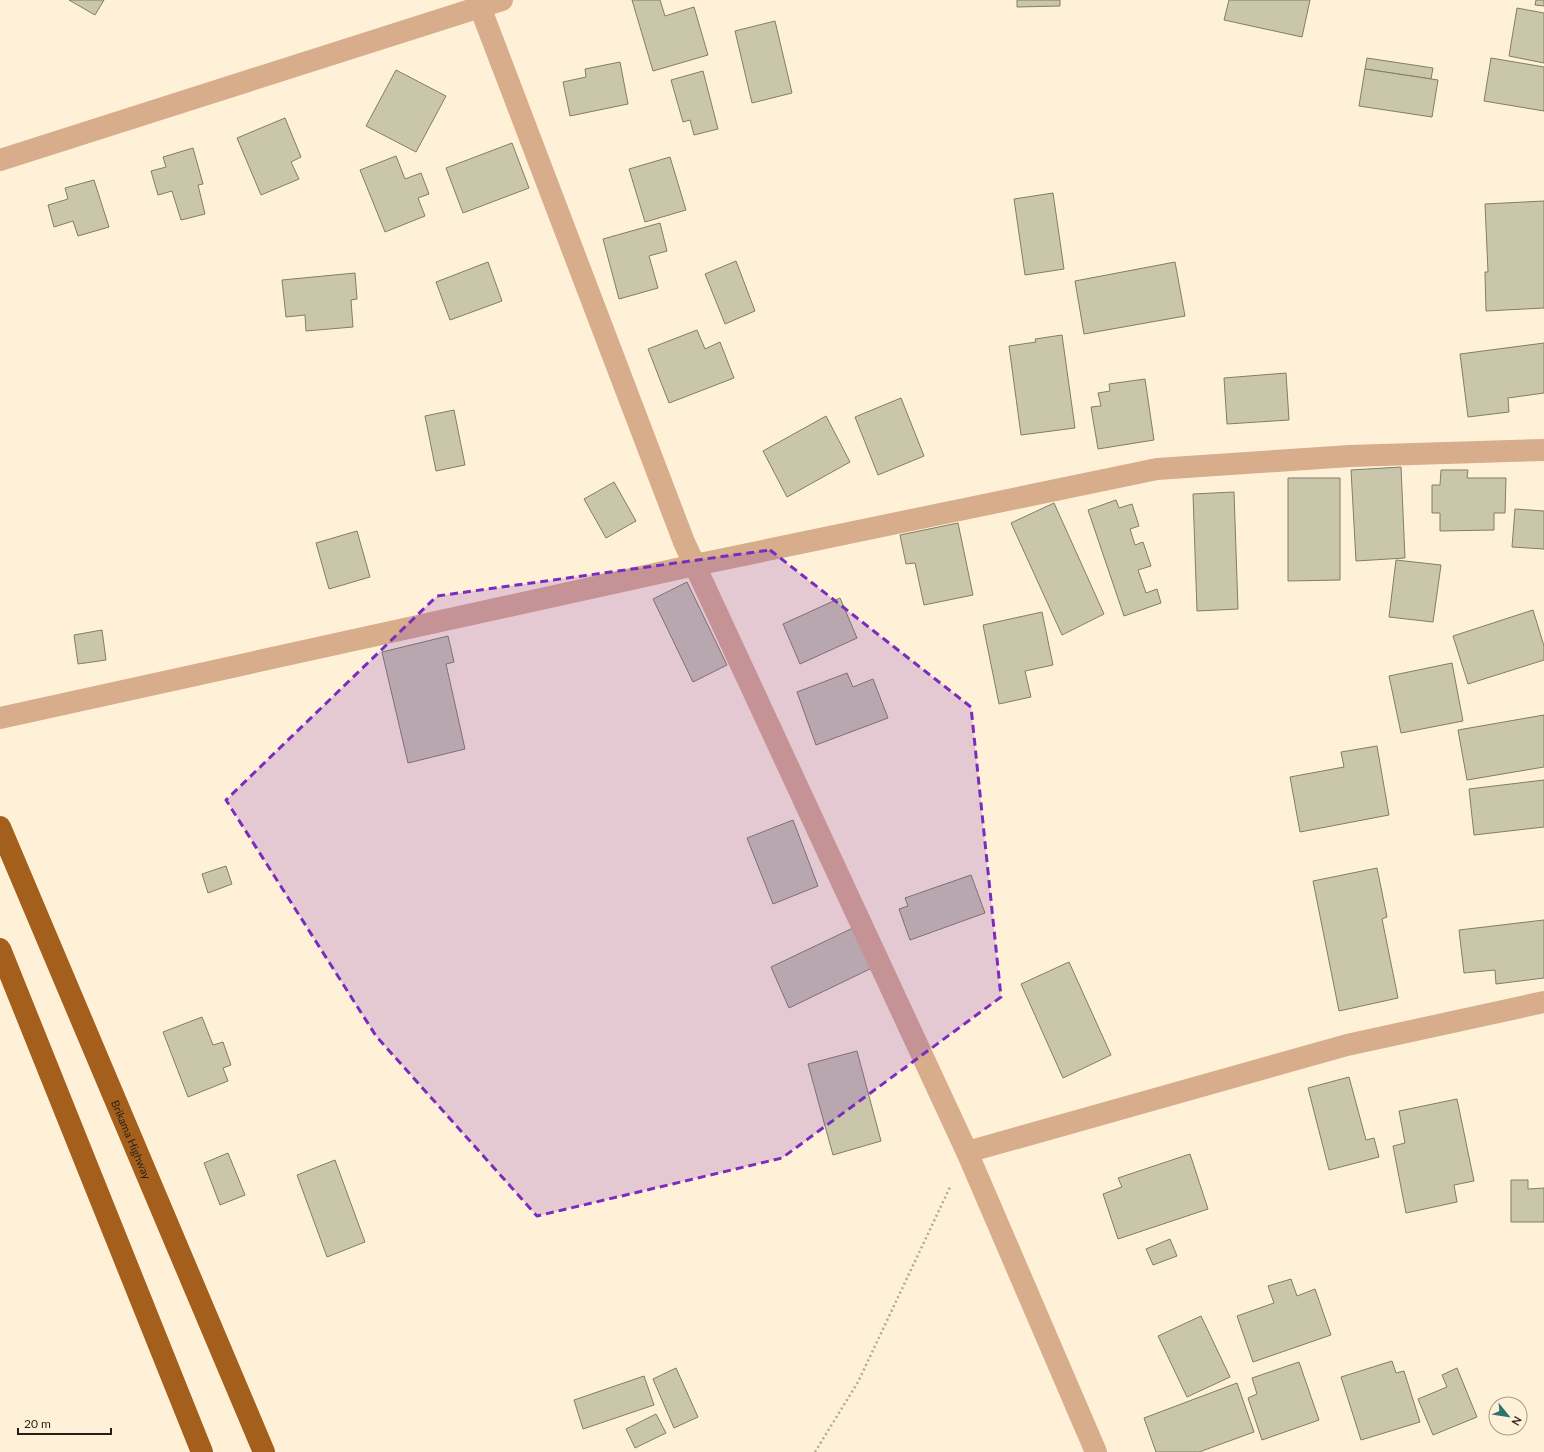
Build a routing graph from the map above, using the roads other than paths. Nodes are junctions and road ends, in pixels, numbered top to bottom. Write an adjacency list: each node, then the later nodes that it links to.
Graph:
1 (502, 0): 2 (street)
2 (480, 7): 3 (street); 5 (street)
3 (0, 160)
4 (1544, 450): 5 (street)
5 (695, 565): 6 (street); 10 (street)
6 (0, 718)
7 (0, 827): 12 (highway, Brikama Highway)
8 (0, 949): 11 (highway)
9 (1544, 1002): 10 (street)
10 (967, 1152): 13 (street)
11 (202, 1452)
12 (264, 1452)
13 (1096, 1452)

